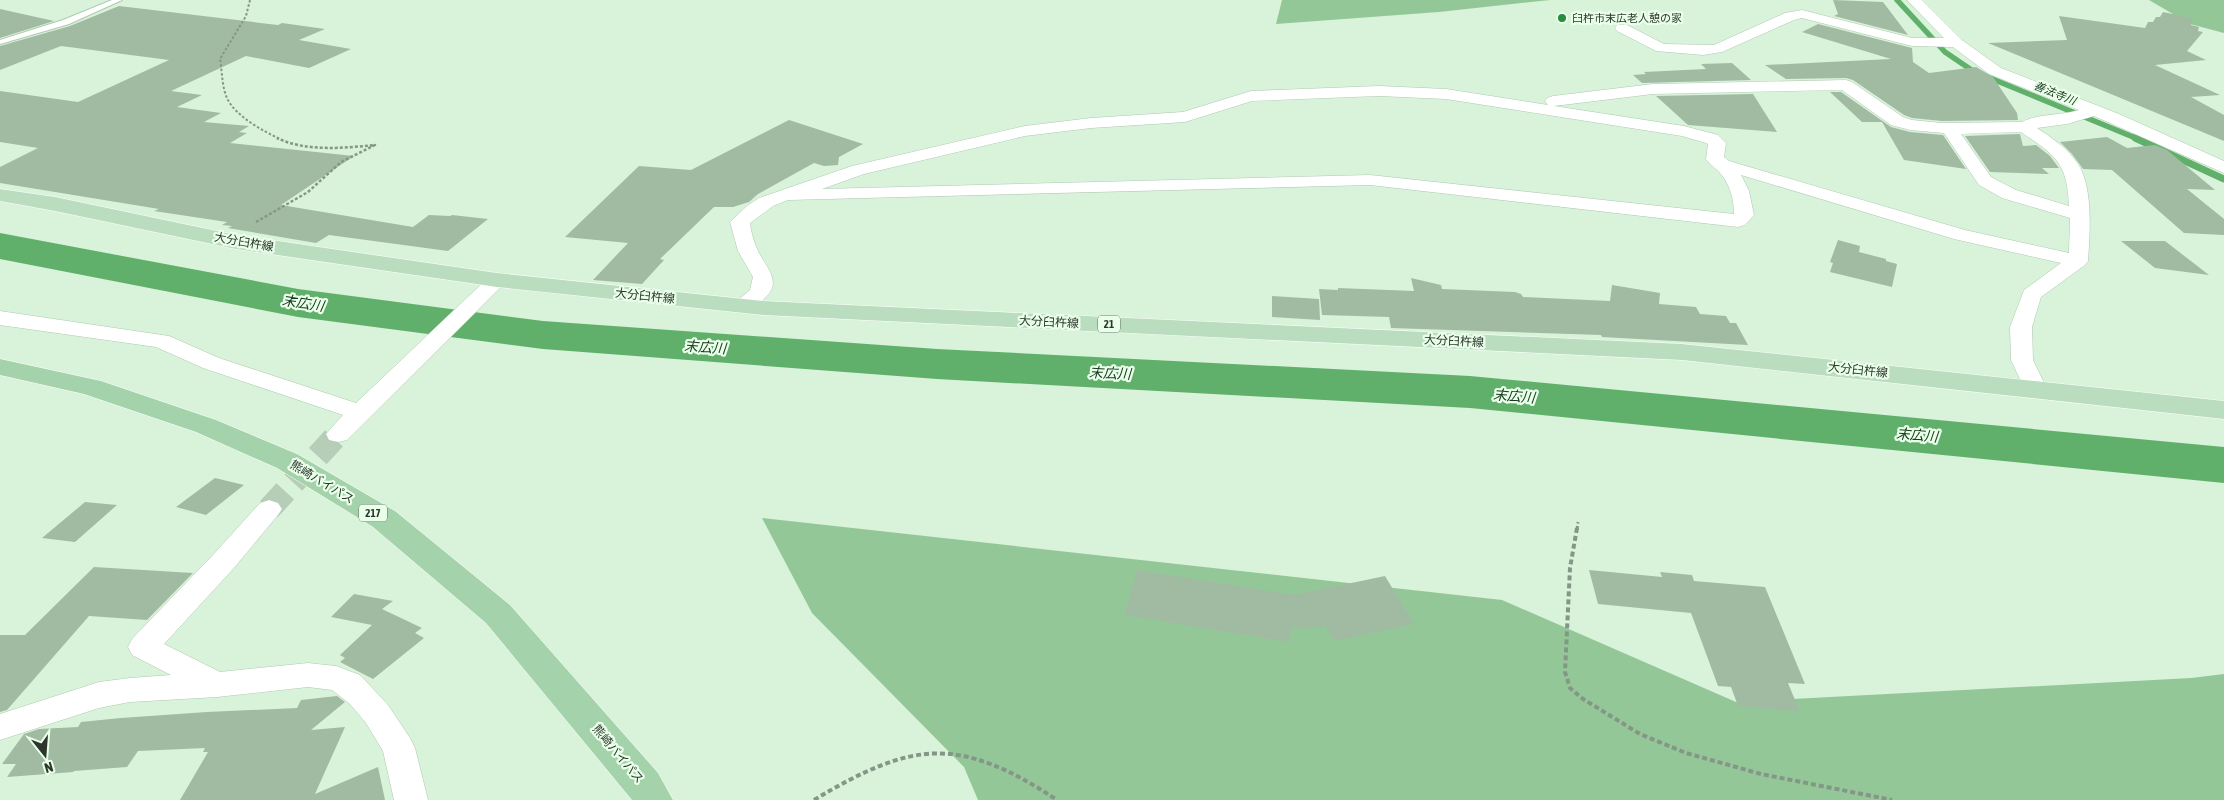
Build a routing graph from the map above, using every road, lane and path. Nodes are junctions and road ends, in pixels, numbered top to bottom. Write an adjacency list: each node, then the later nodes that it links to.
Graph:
1 (118, 0): 5 (lane)
2 (250, 0): 16 (path)
3 (1914, 0): 6 (street)
4 (1622, 28): 6 (street)
5 (0, 42)
6 (1954, 43): 8 (street)
7 (1522, 105): 10 (street); 11 (street); 14 (street)
8 (2092, 112): 9 (street); 12 (street)
9 (2025, 127): 10 (street); 15 (street)
10 (1952, 128): 15 (street)
11 (1725, 165): 14 (street); 17 (street)
12 (2224, 168)
13 (0, 195): 16 (main road, 大分臼杵線 / 21)
14 (789, 195): 19 (street)
15 (2079, 215): 17 (street)
16 (236, 242): 18 (main road, 大分臼杵線 / 21)
17 (2078, 261): 22 (street)
18 (490, 287): 19 (main road, 大分臼杵線 / 21); 24 (street)
19 (742, 306): 22 (main road, 大分臼杵線 / 21)
20 (0, 318): 24 (street)
21 (0, 367): 31 (highway, 熊崎バイパス / 217)
22 (2035, 389): 23 (main road, 大分臼杵線 / 21)
23 (2224, 410)
24 (360, 413): 25 (street)
25 (338, 434)
26 (269, 509): 28 (street)
27 (1578, 522): 34 (path)
28 (217, 685): 29 (street); 30 (street)
29 (0, 727)
30 (411, 800)
31 (653, 800)
32 (814, 800): 33 (path)
33 (1057, 800)
34 (1892, 800)

